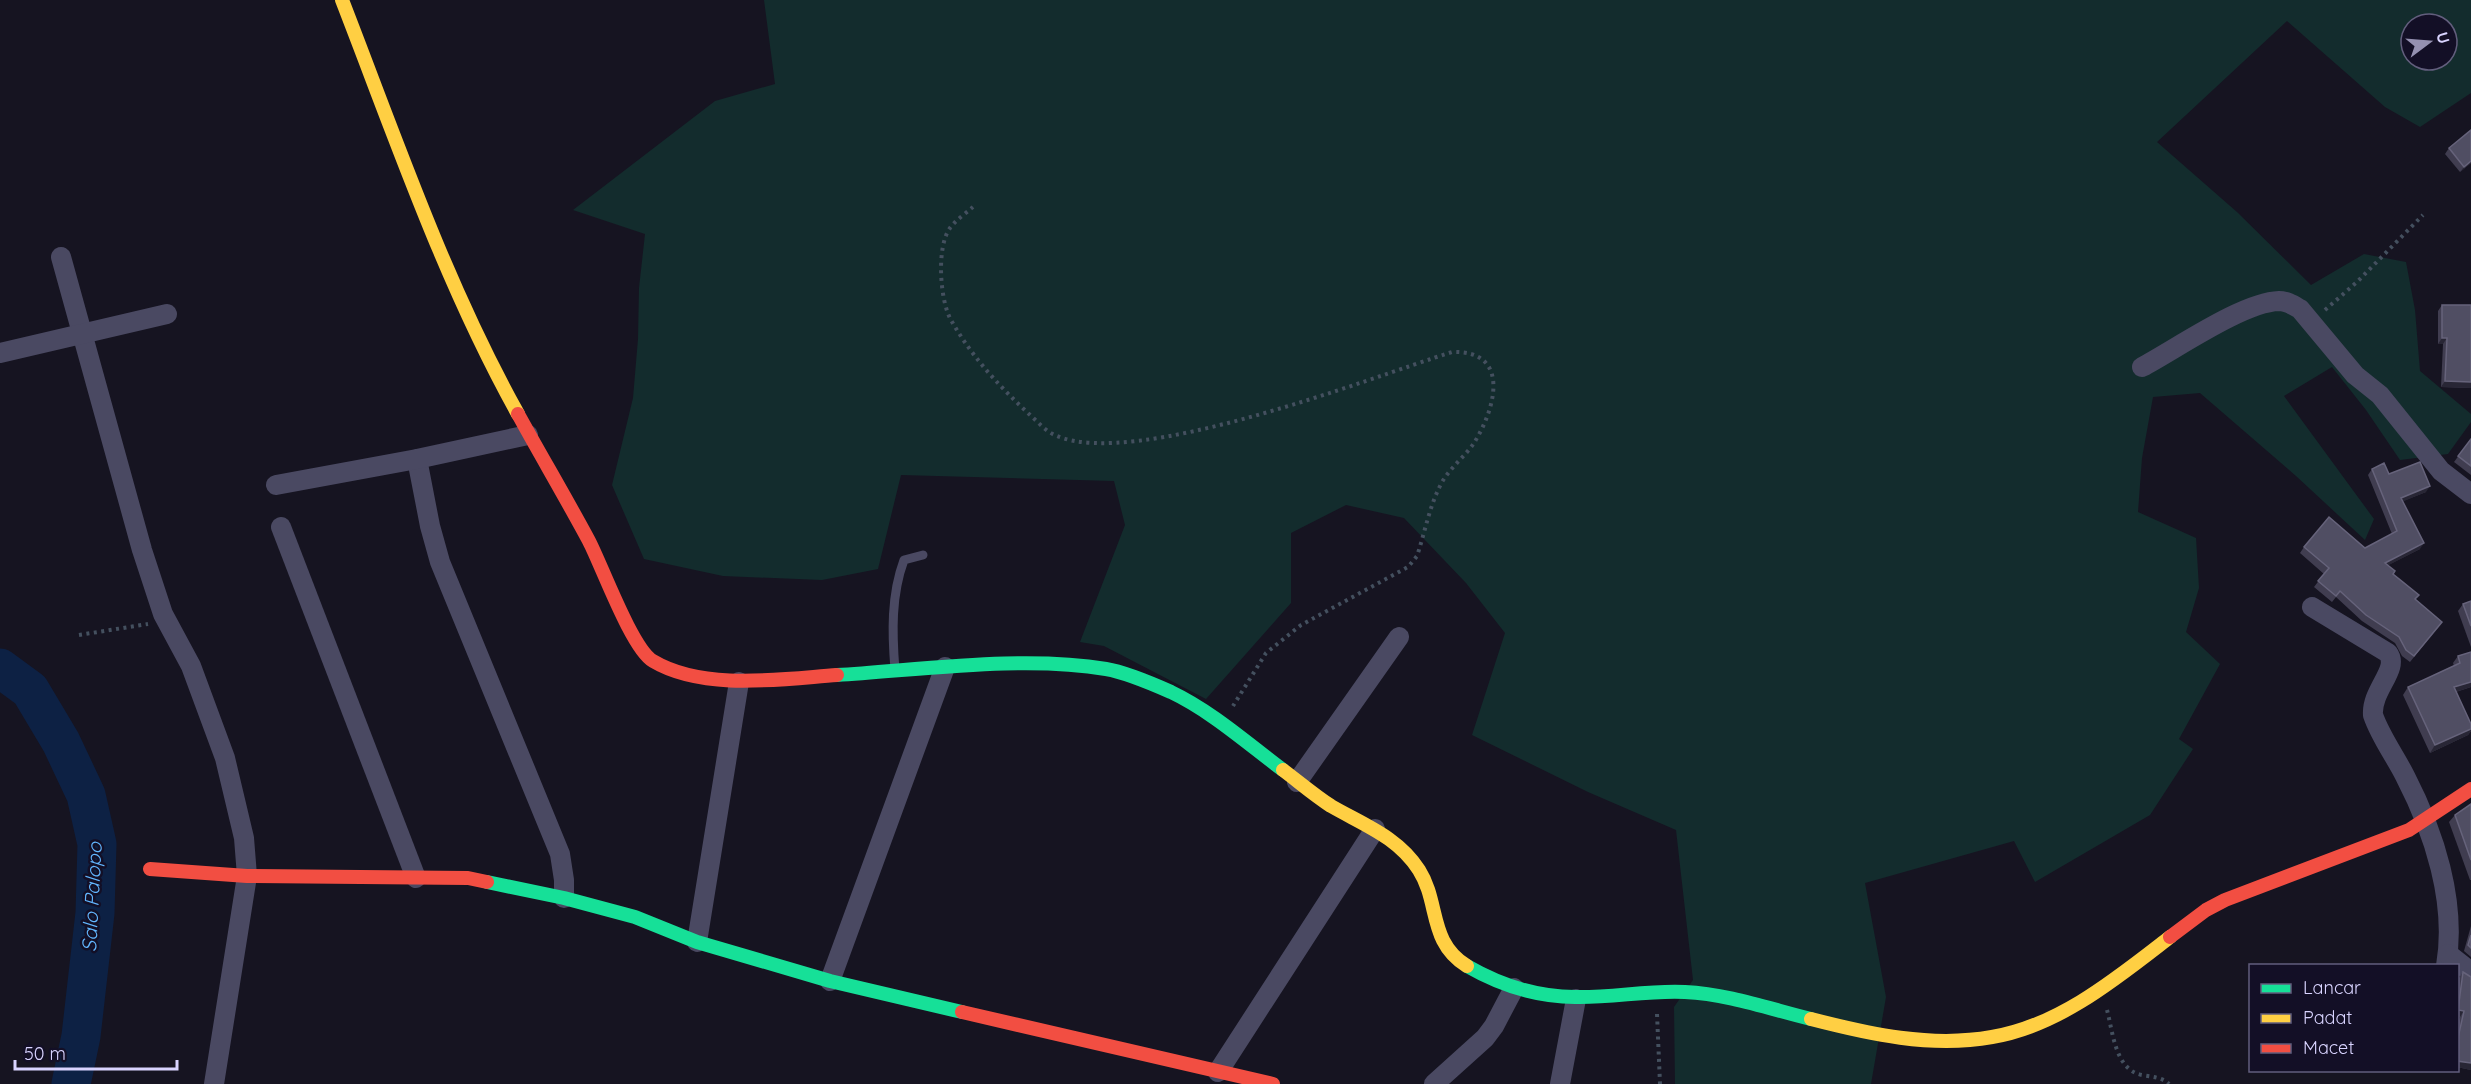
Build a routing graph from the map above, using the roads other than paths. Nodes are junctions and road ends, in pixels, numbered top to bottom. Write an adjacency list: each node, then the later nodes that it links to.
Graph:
1 (342, 0): 7 (street)
2 (61, 257): 4 (street)
3 (167, 314): 4 (street)
4 (83, 334): 5 (street); 23 (street)
5 (0, 353)
6 (2142, 368): 10 (street)
7 (528, 435): 8 (street); 17 (street)
8 (417, 459): 9 (street); 25 (street)
9 (276, 484)
10 (2471, 494)
11 (281, 527): 24 (street)
12 (923, 555): 16 (lane)
13 (2312, 607): 20 (street)
14 (1399, 638): 18 (street)
15 (945, 667): 16 (street); 18 (street); 28 (street)
16 (895, 670): 17 (street)
17 (739, 682): 26 (street)
18 (1297, 782): 21 (street)
19 (2471, 789): 20 (street)
20 (2426, 819): 27 (street); 30 (street)
21 (1376, 829): 29 (street); 31 (street)
22 (150, 869): 23 (street)
23 (247, 876): 24 (street); 32 (street)
24 (416, 878): 25 (street)
25 (564, 898): 26 (street)
26 (697, 942): 28 (street)
27 (2447, 960)
28 (830, 981): 31 (street)
29 (1514, 988): 30 (street); 34 (street)
30 (1576, 999): 35 (street)
31 (1218, 1072): 33 (street)
32 (214, 1084)
33 (1273, 1084)
34 (1434, 1084)
35 (1560, 1084)

